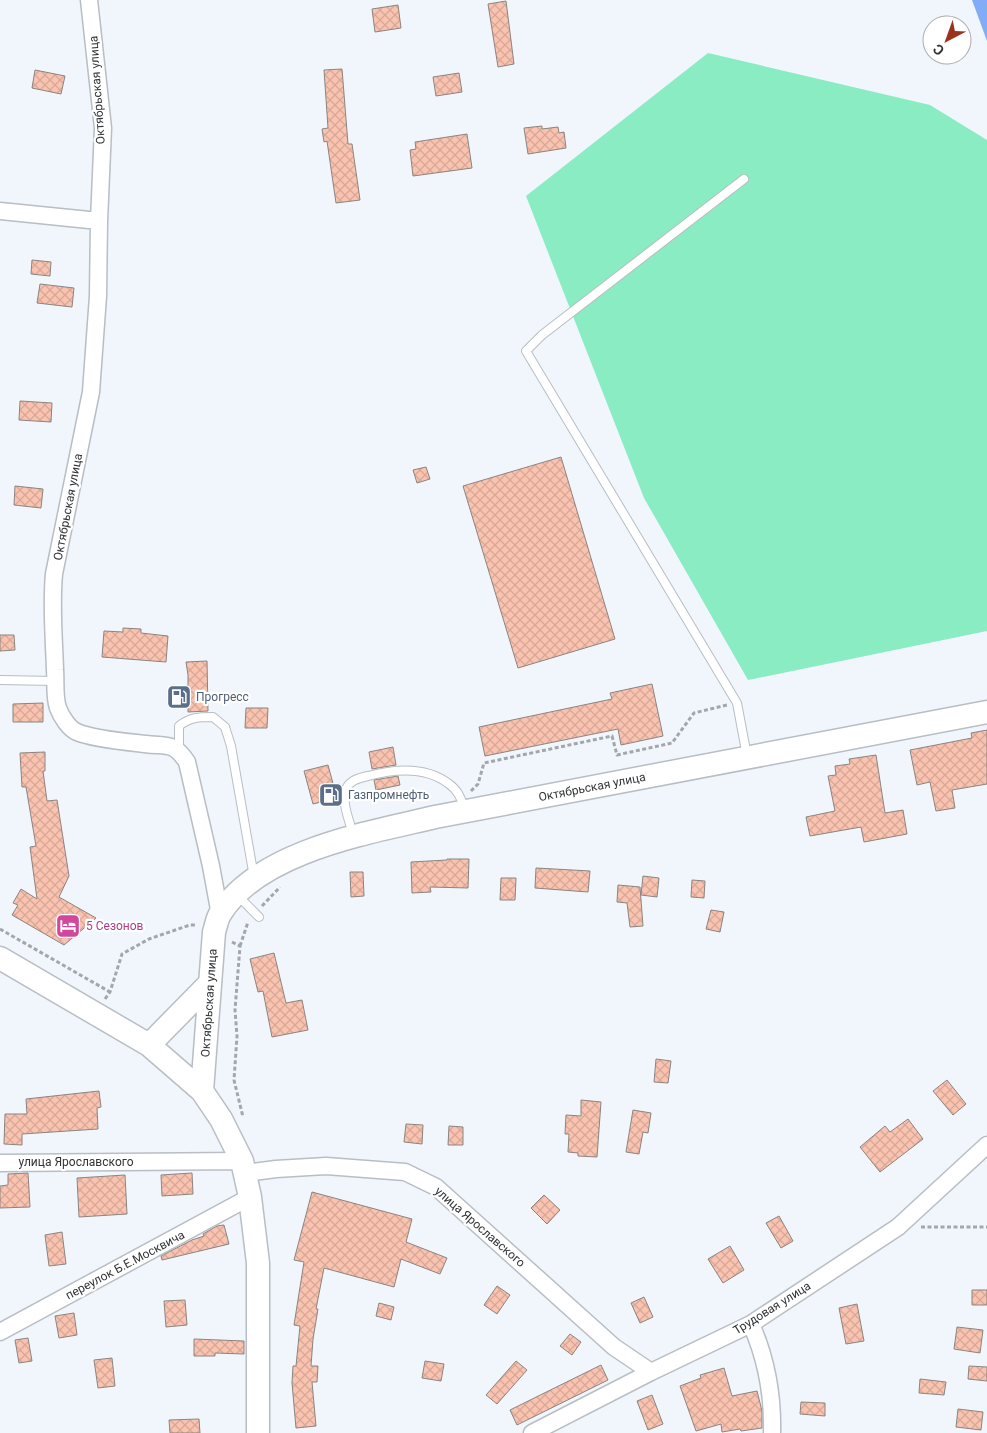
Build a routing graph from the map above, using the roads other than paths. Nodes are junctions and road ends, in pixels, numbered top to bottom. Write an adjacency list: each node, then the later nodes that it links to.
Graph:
1 (90, 0): 4 (street, Октябрьская улица)
2 (744, 179): 9 (lane)
3 (0, 211): 4 (street)
4 (99, 221): 6 (street, Октябрьская улица)
5 (0, 680): 6 (lane)
6 (56, 681): 8 (street, Октябрьская улица)
7 (987, 712): 9 (street, Октябрьская улица)
8 (179, 750): 12 (lane); 15 (street, Октябрьская улица)
9 (748, 758): 10 (street, Октябрьская улица)
10 (466, 811): 11 (street, Октябрьская улица); 11 (lane)
11 (354, 837): 12 (street, Октябрьская улица)
12 (254, 879): 13 (street, Октябрьская улица)
13 (236, 894): 14 (lane); 15 (street, Октябрьская улица)
14 (259, 917)
15 (217, 924): 17 (street, Октябрьская улица)
16 (0, 958): 18 (street)
17 (210, 983): 18 (street); 19 (street, Октябрьская улица)
18 (149, 1045): 19 (street)
19 (202, 1091): 22 (street)
20 (987, 1145): 24 (street, Трудовая улица)
21 (0, 1163): 22 (street, улица Ярославского)
22 (243, 1167): 23 (street); 26 (street, улица Ярославского)
23 (250, 1197): 25 (street, переулок Б.Е.Москвича); 27 (street)
24 (751, 1324): 26 (street, Трудовая улица); 29 (street)
25 (0, 1332)
26 (651, 1372): 28 (street, Трудовая улица)
27 (258, 1433)
28 (532, 1433)
29 (772, 1433)

